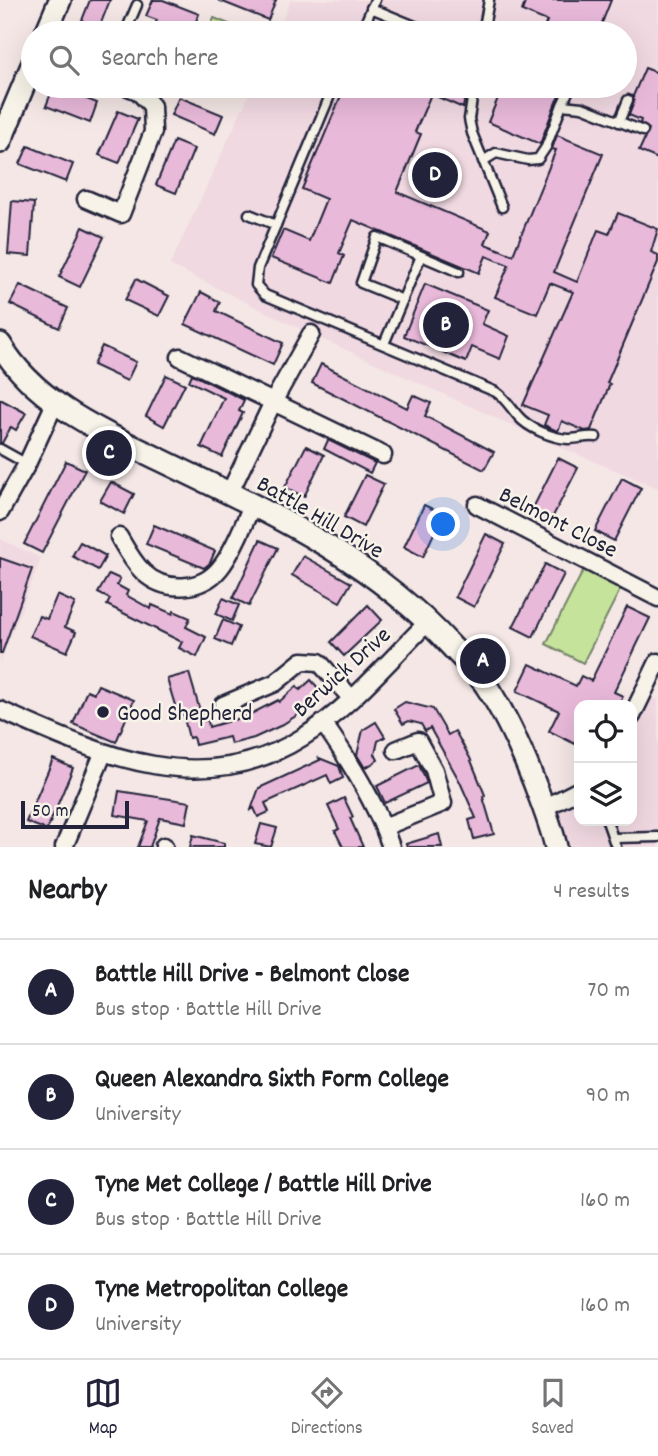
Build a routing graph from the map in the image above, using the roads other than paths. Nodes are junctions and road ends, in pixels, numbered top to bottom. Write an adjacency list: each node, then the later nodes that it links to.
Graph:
1 (60, 0): 5 (street)
2 (489, 0): 9 (lane)
3 (373, 4): 7 (lane); 8 (lane)
4 (137, 5): 6 (lane)
5 (51, 21)
6 (130, 21)
7 (366, 21)
8 (408, 21)
9 (485, 21)
10 (21, 92): 19 (street)
11 (145, 98): 21 (street)
12 (329, 98): 24 (lane)
13 (472, 98): 20 (lane)
14 (565, 98): 16 (lane)
15 (628, 100): 17 (lane)
16 (562, 105): 17 (lane); 20 (lane)
17 (619, 122): 18 (lane)
18 (643, 131)
19 (0, 142)
20 (484, 161): 22 (lane)
21 (86, 199)
22 (502, 207)
23 (249, 214): 24 (lane)
24 (276, 225): 28 (lane)
25 (421, 256): 26 (lane); 27 (lane); 27 (lane)
26 (459, 272)
27 (403, 300): 31 (lane)
28 (318, 318): 29 (lane); 31 (lane)
29 (311, 334): 33 (street)
30 (0, 344): 34 (street, Battle Hill Drive)
31 (384, 344): 35 (lane)
32 (180, 357): 33 (street)
33 (273, 402): 37 (street); 39 (street)
34 (55, 403): 38 (street); 39 (street, Battle Hill Drive)
35 (596, 437)
36 (0, 449): 38 (lane)
37 (383, 455)
38 (27, 464): 42 (street)
39 (229, 494): 40 (street, Battle Hill Drive)
40 (252, 505): 43 (street); 45 (street, Battle Hill Drive)
41 (477, 505): 44 (street, Belmont Close)
42 (0, 512)
43 (119, 537)
44 (658, 598)
45 (429, 621): 47 (street, Berwick Drive); 55 (street, Battle Hill Drive)
46 (658, 662): 49 (street)
47 (351, 698): 48 (street); 51 (street, Berwick Drive)
48 (223, 705)
49 (637, 706)
50 (0, 710): 53 (street, Berwick Drive)
51 (323, 723): 53 (street, Berwick Drive); 56 (street)
52 (396, 750): 56 (street)
53 (103, 754): 59 (street)
54 (574, 793): 55 (street)
55 (544, 808): 61 (street, Battle Hill Drive)
56 (384, 827): 60 (street)
57 (658, 837): 58 (lane)
58 (615, 842)
59 (64, 847)
60 (391, 847)
61 (556, 847)

